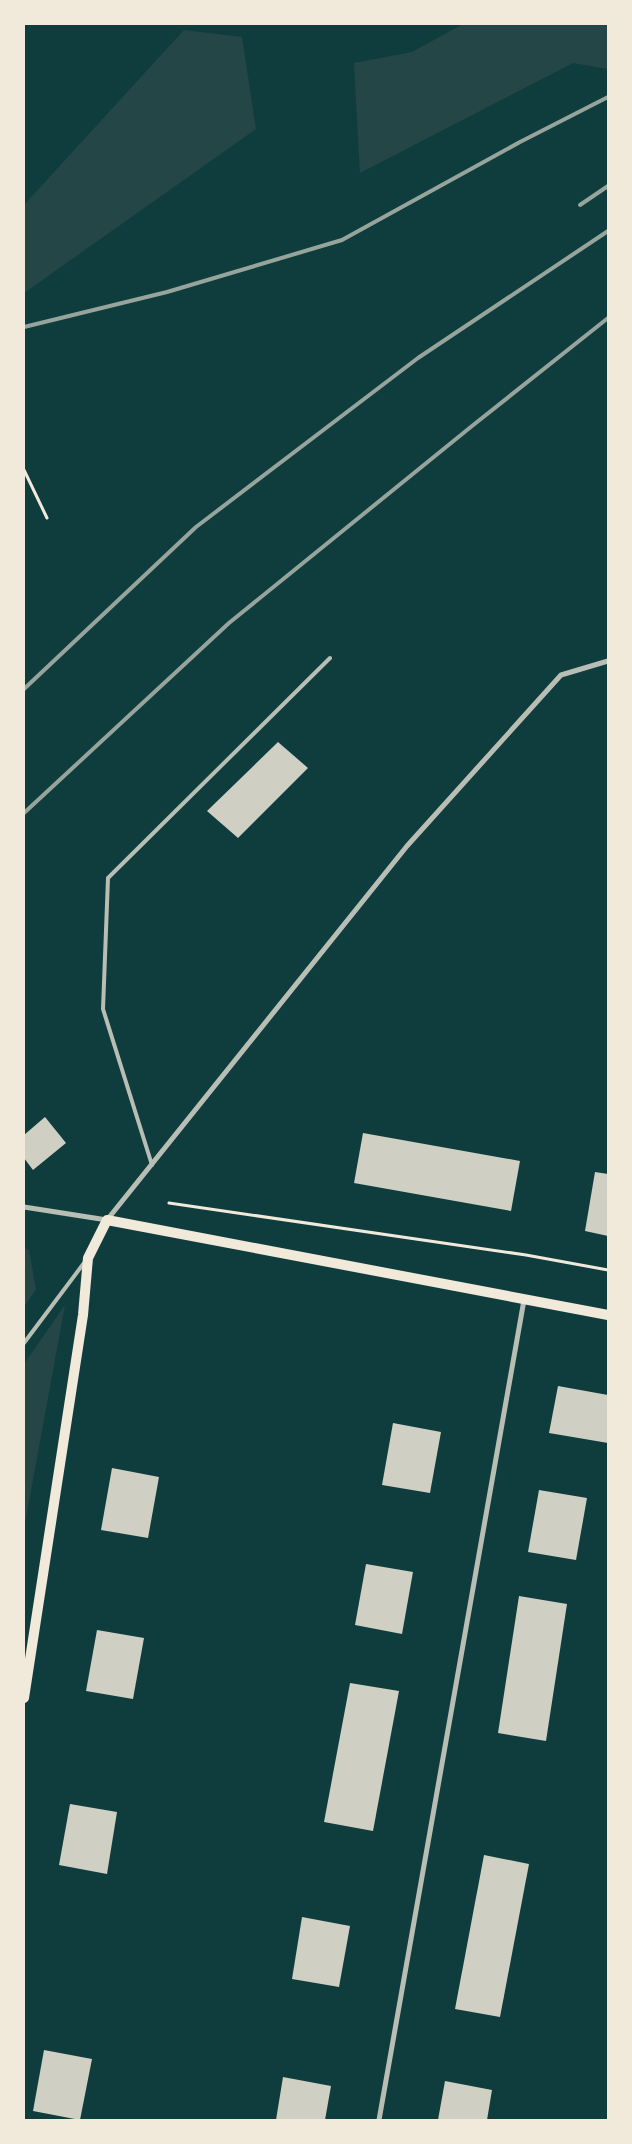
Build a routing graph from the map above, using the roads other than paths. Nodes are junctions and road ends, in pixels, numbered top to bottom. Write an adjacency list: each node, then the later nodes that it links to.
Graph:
1 (330, 658): 3 (lane)
2 (608, 661): 3 (street)
3 (152, 1165): 5 (street)
4 (24, 1207): 5 (street)
5 (107, 1220): 6 (main road); 7 (main road)
6 (88, 1258): 9 (lane); 10 (main road)
7 (524, 1300): 8 (main road); 11 (street)
8 (608, 1315)
9 (24, 1343)
10 (24, 1698)
11 (379, 2120)

